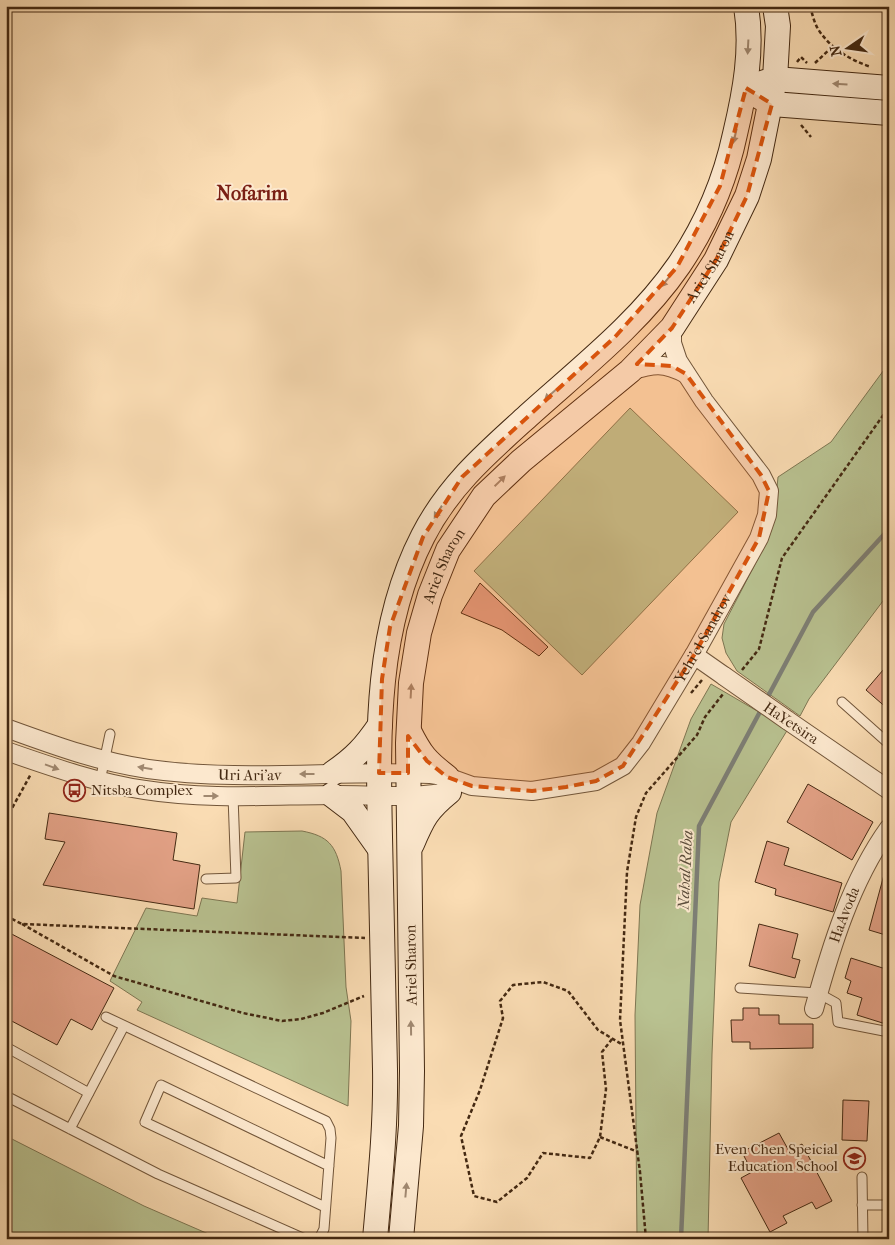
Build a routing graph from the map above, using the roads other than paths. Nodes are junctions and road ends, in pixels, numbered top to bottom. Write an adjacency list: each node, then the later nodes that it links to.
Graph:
1 (746, 6): 4 (main road, Ariel Sharon, one-way to 4)
2 (775, 6): 3 (main road, Ariel Sharon)
3 (783, 73): 4 (main road); 5 (main road, one-way to 3); 6 (main road, Ariel Sharon)
4 (746, 88): 6 (main road); 15 (main road, Ariel Sharon, one-way to 15)
5 (889, 88)
6 (772, 104): 7 (main road); 9 (main road, Ariel Sharon)
7 (811, 107): 8 (main road); 9 (main road)
8 (889, 113)
9 (762, 148): 10 (main road, Ariel Sharon)
10 (672, 328): 11 (main road, Ariel Sharon); 12 (street, Yehi'el Sandrov)
11 (630, 371): 12 (street); 17 (main road, Ariel Sharon, one-way to 11)
12 (686, 374): 13 (street, Yehi'el Sandrov)
13 (694, 655): 26 (street, Yehi'el Sandrov); 27 (street, HaYetsira, bridge)
14 (842, 702): 19 (lane)
15 (380, 725): 23 (main road); 24 (main road, Ariel Sharon)
16 (6, 728): 21 (street, Uri Ari'av)
17 (409, 730): 25 (main road, Ariel Sharon); 26 (main road)
18 (110, 734): 21 (lane)
19 (889, 744)
20 (6, 751): 22 (street, Uri Ari'av, one-way to 22)
21 (104, 761): 22 (lane); 23 (street, Uri Ari'av, one-way to 21)
22 (100, 781): 28 (street, Uri Ari'av, one-way to 28)
23 (333, 784): 24 (street, Uri Ari'av); 28 (street, Uri Ari'av); 30 (main road)
24 (379, 784): 25 (street, Uri Ari'av); 30 (main road, Ariel Sharon)
25 (409, 784): 26 (street, Yehi'el Sandrov); 31 (main road, Ariel Sharon)
26 (448, 784): 31 (main road)
27 (889, 790)
28 (233, 796): 32 (lane)
29 (889, 828): 34 (street, HaAvoda)
30 (380, 849): 49 (main road, Ariel Sharon)
31 (409, 850): 50 (main road, Ariel Sharon, one-way to 31)
32 (206, 879)
33 (740, 988): 34 (lane)
34 (816, 1001): 37 (lane)
35 (106, 1017): 36 (lane)
36 (124, 1026): 39 (lane); 42 (lane)
37 (889, 1032)
38 (6, 1047): 39 (lane)
39 (89, 1093): 41 (lane)
40 (6, 1096): 41 (lane)
41 (70, 1128): 47 (lane)
42 (329, 1166): 46 (lane); 46 (lane)
43 (862, 1177): 44 (lane)
44 (862, 1205): 45 (lane); 51 (lane)
45 (889, 1205)
46 (325, 1207): 48 (lane)
47 (305, 1239)
48 (320, 1239)
49 (375, 1239)
50 (402, 1239)
51 (863, 1239)

